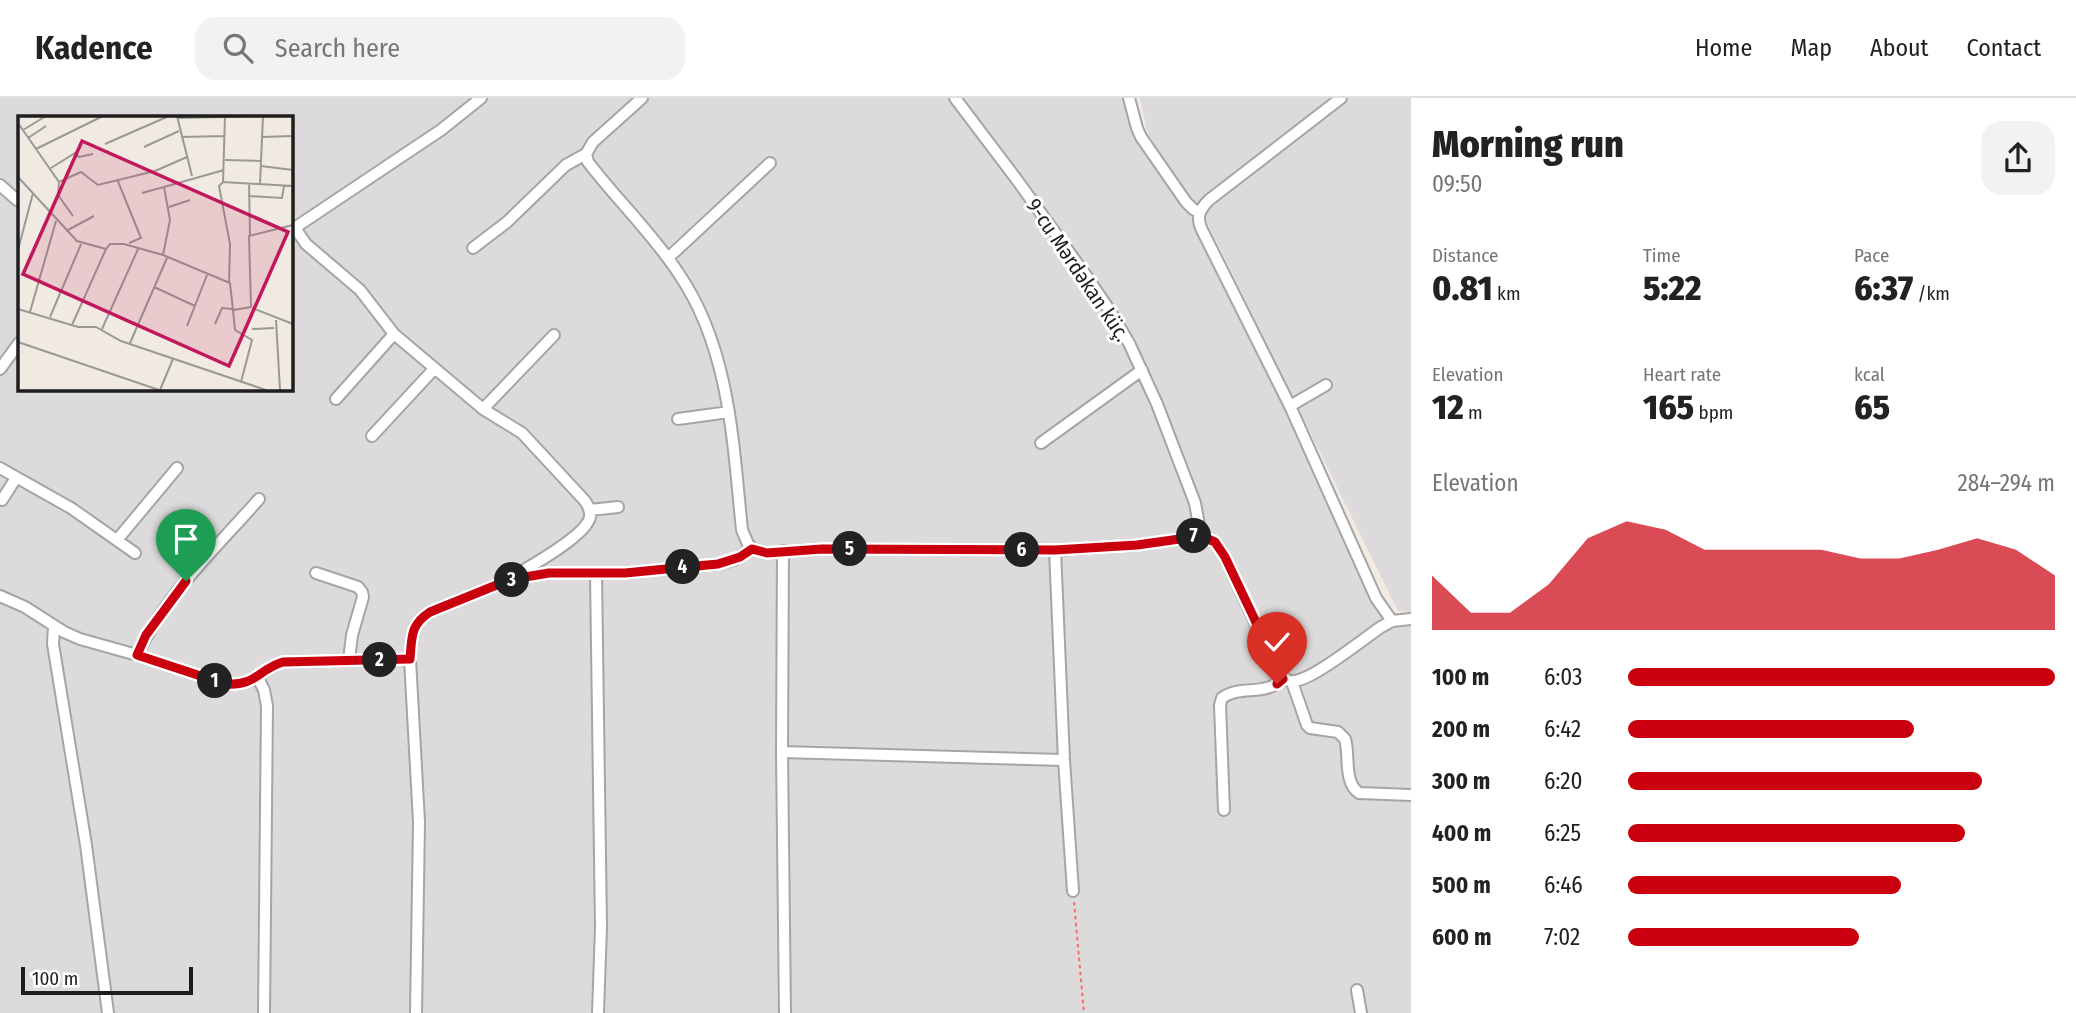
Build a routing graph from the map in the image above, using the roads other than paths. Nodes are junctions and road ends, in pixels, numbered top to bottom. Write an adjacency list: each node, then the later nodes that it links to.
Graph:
1 (481, 98): 11 (street)
2 (642, 98): 6 (street)
3 (955, 98): 19 (street, 9-cu Mərdəkan küç.)
4 (1129, 98): 10 (street)
5 (1341, 98): 10 (street)
6 (586, 154): 12 (street); 13 (street)
7 (770, 163): 13 (street)
8 (0, 185): 9 (street)
9 (18, 201)
10 (1199, 212): 22 (street)
11 (293, 230): 14 (street)
12 (473, 248)
13 (668, 258): 24 (street)
14 (394, 334): 18 (street); 21 (street)
15 (554, 335): 23 (street)
16 (18, 344): 17 (street)
17 (0, 369)
18 (435, 369): 23 (street); 26 (street)
19 (1142, 370): 27 (street); 35 (street, 9-cu Mərdəkan küç.)
20 (1326, 385): 22 (street)
21 (336, 399)
22 (1290, 406): 48 (street)
23 (483, 409): 34 (street)
24 (729, 412): 25 (street); 37 (street)
25 (678, 419)
26 (372, 436)
27 (1041, 443)
28 (0, 468): 30 (street)
29 (177, 468): 36 (street)
30 (16, 478): 32 (street); 36 (street)
31 (260, 499): 50 (street)
32 (2, 500)
33 (618, 507): 34 (street)
34 (590, 510): 38 (street)
35 (1201, 536): 39 (street); 54 (street)
36 (117, 540): 41 (street)
37 (752, 549): 40 (street); 44 (street)
38 (555, 550): 43 (street); 45 (street)
39 (1055, 550): 40 (street); 56 (street)
40 (783, 551): 55 (street)
41 (135, 553)
42 (316, 572): 52 (street)
43 (562, 573): 44 (street); 45 (street)
44 (596, 574): 64 (street)
45 (504, 582): 51 (street)
46 (0, 596): 49 (street)
47 (1411, 619): 48 (street)
48 (1392, 621): 54 (street)
49 (54, 626): 50 (street); 61 (street)
50 (137, 655): 53 (street)
51 (410, 659): 52 (street); 63 (street)
52 (349, 660): 53 (street)
53 (258, 678): 62 (street)
54 (1287, 680): 57 (street); 58 (street)
55 (782, 752): 56 (street); 65 (street)
56 (1064, 760): 59 (street)
57 (1411, 794)
58 (1224, 810)
59 (1073, 891)
60 (1357, 990): 66 (street)
61 (108, 1013)
62 (264, 1013)
63 (416, 1013)
64 (598, 1013)
65 (785, 1013)
66 (1361, 1013)

